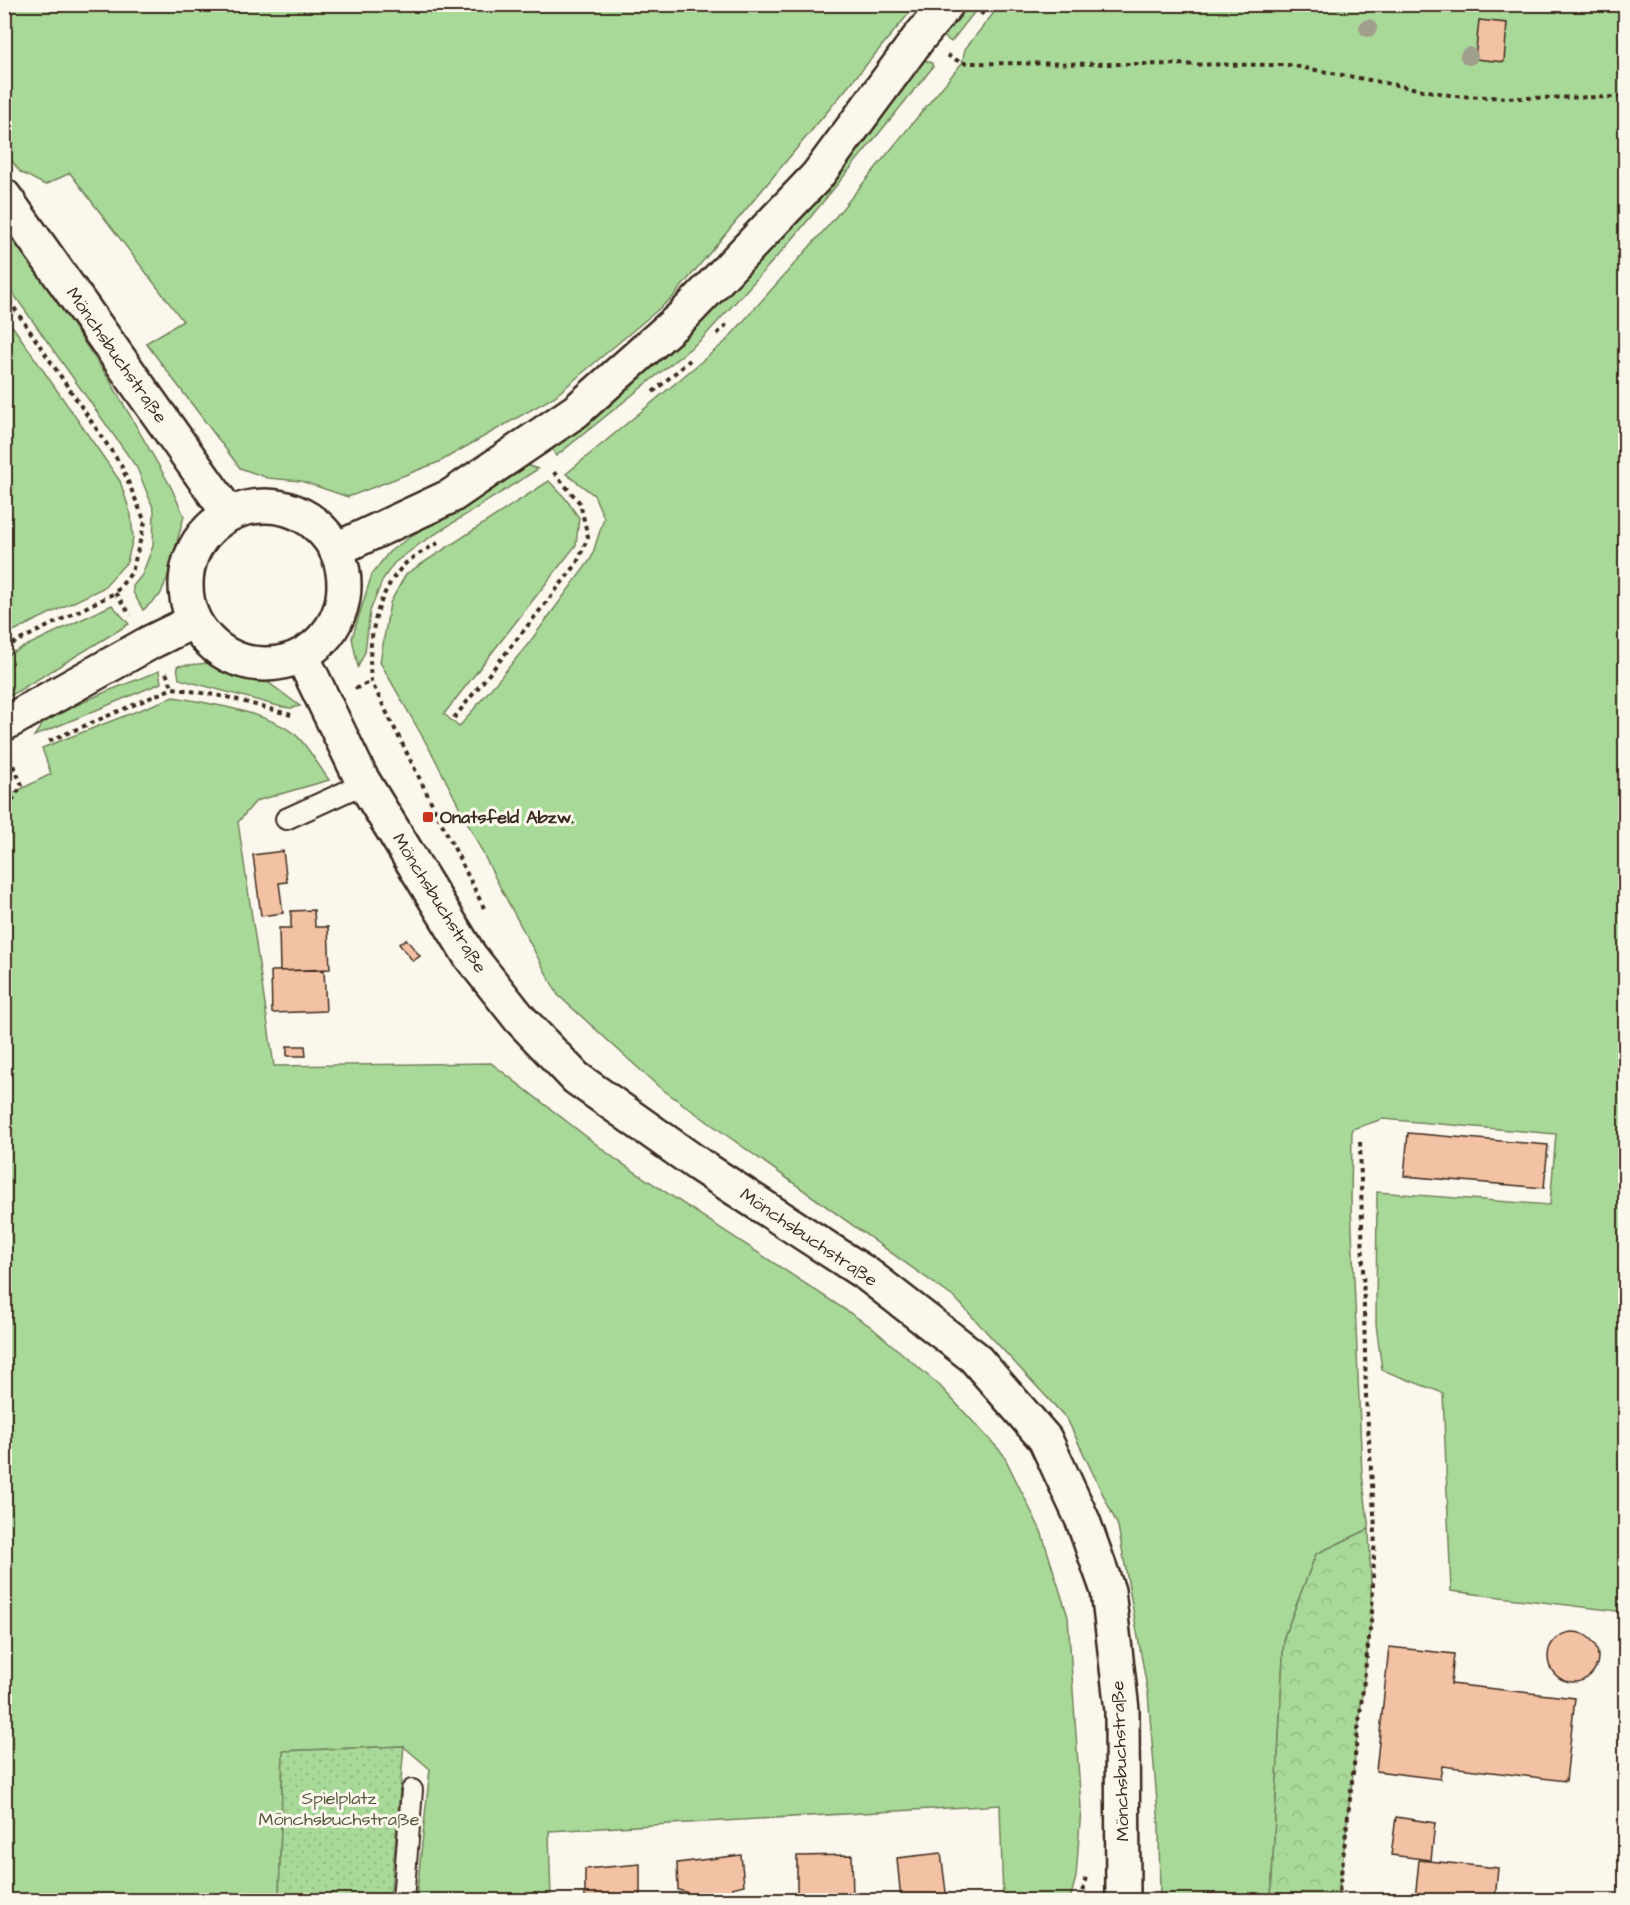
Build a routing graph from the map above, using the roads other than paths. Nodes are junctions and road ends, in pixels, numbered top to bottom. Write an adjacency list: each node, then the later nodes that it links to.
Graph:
1 (947, 4): 4 (street)
2 (4, 196): 3 (street, Mönchsbuchstraße)
3 (229, 514): 4 (street); 5 (street)
4 (336, 549): 6 (street)
5 (194, 621): 6 (street); 7 (street)
6 (302, 656): 8 (street, Mönchsbuchstraße)
7 (4, 723)
8 (365, 783): 9 (lane); 12 (street, Mönchsbuchstraße)
9 (286, 819)
10 (412, 1790): 11 (lane)
11 (403, 1900)
12 (1123, 1900)

